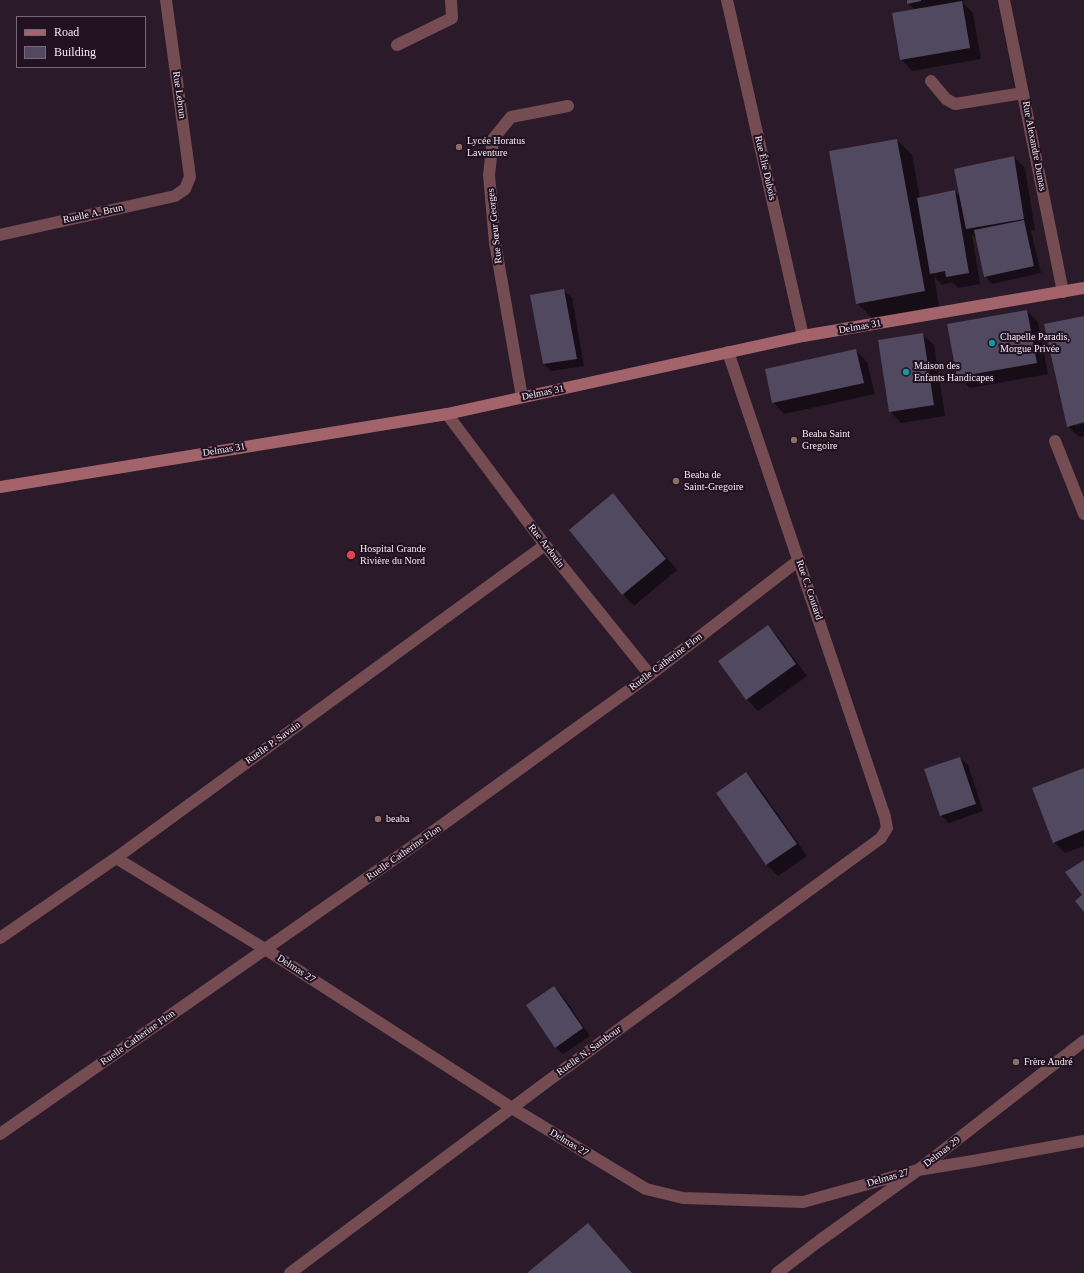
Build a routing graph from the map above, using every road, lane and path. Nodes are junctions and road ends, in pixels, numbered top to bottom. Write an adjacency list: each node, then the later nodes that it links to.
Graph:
1 (166, 0): 9 (street, Rue Lebrun)
2 (451, 0): 5 (street)
3 (727, 0): 13 (street, Rue Élie Dubois)
4 (1004, 0): 7 (street, Rue Alexandre Dumas)
5 (397, 45)
6 (931, 81): 7 (street)
7 (1023, 93): 12 (street, Rue Alexandre Dumas)
8 (568, 106): 15 (street, Rue Sœur Georges)
9 (185, 189): 10 (street, Ruelle A. Brun)
10 (0, 235)
11 (1084, 288): 12 (street, Delmas 31)
12 (1063, 292): 13 (street, Delmas 31)
13 (803, 336): 14 (street, Delmas 31)
14 (728, 352): 15 (street, Delmas 31); 21 (street, Rue C. Coutard)
15 (522, 397): 16 (street, Delmas 31)
16 (448, 414): 18 (street, Delmas 31); 20 (street, Rue Ardouin)
17 (1055, 441): 19 (street)
18 (0, 487)
19 (1084, 514)
20 (545, 545): 22 (street, Rue Ardouin); 24 (street, Ruelle P. Savain)
21 (799, 560): 22 (street, Ruelle Catherine Flon); 23 (street, Rue C. Coutard)
22 (650, 675): 26 (street, Ruelle Catherine Flon)
23 (886, 828): 28 (street, Ruelle N. Sambour)
24 (116, 858): 25 (street, Ruelle P. Savain); 26 (street, Delmas 27)
25 (0, 938)
26 (265, 949): 28 (street, Delmas 27); 29 (street, Ruelle Catherine Flon)
27 (1084, 1041): 31 (street, Delmas 29)
28 (512, 1108): 31 (street, Delmas 27); 32 (street, Ruelle N. Sambour)
29 (0, 1134)
30 (1084, 1141): 31 (street, Delmas 27)
31 (918, 1170): 33 (street, Delmas 29)
32 (290, 1273)
33 (777, 1273)

